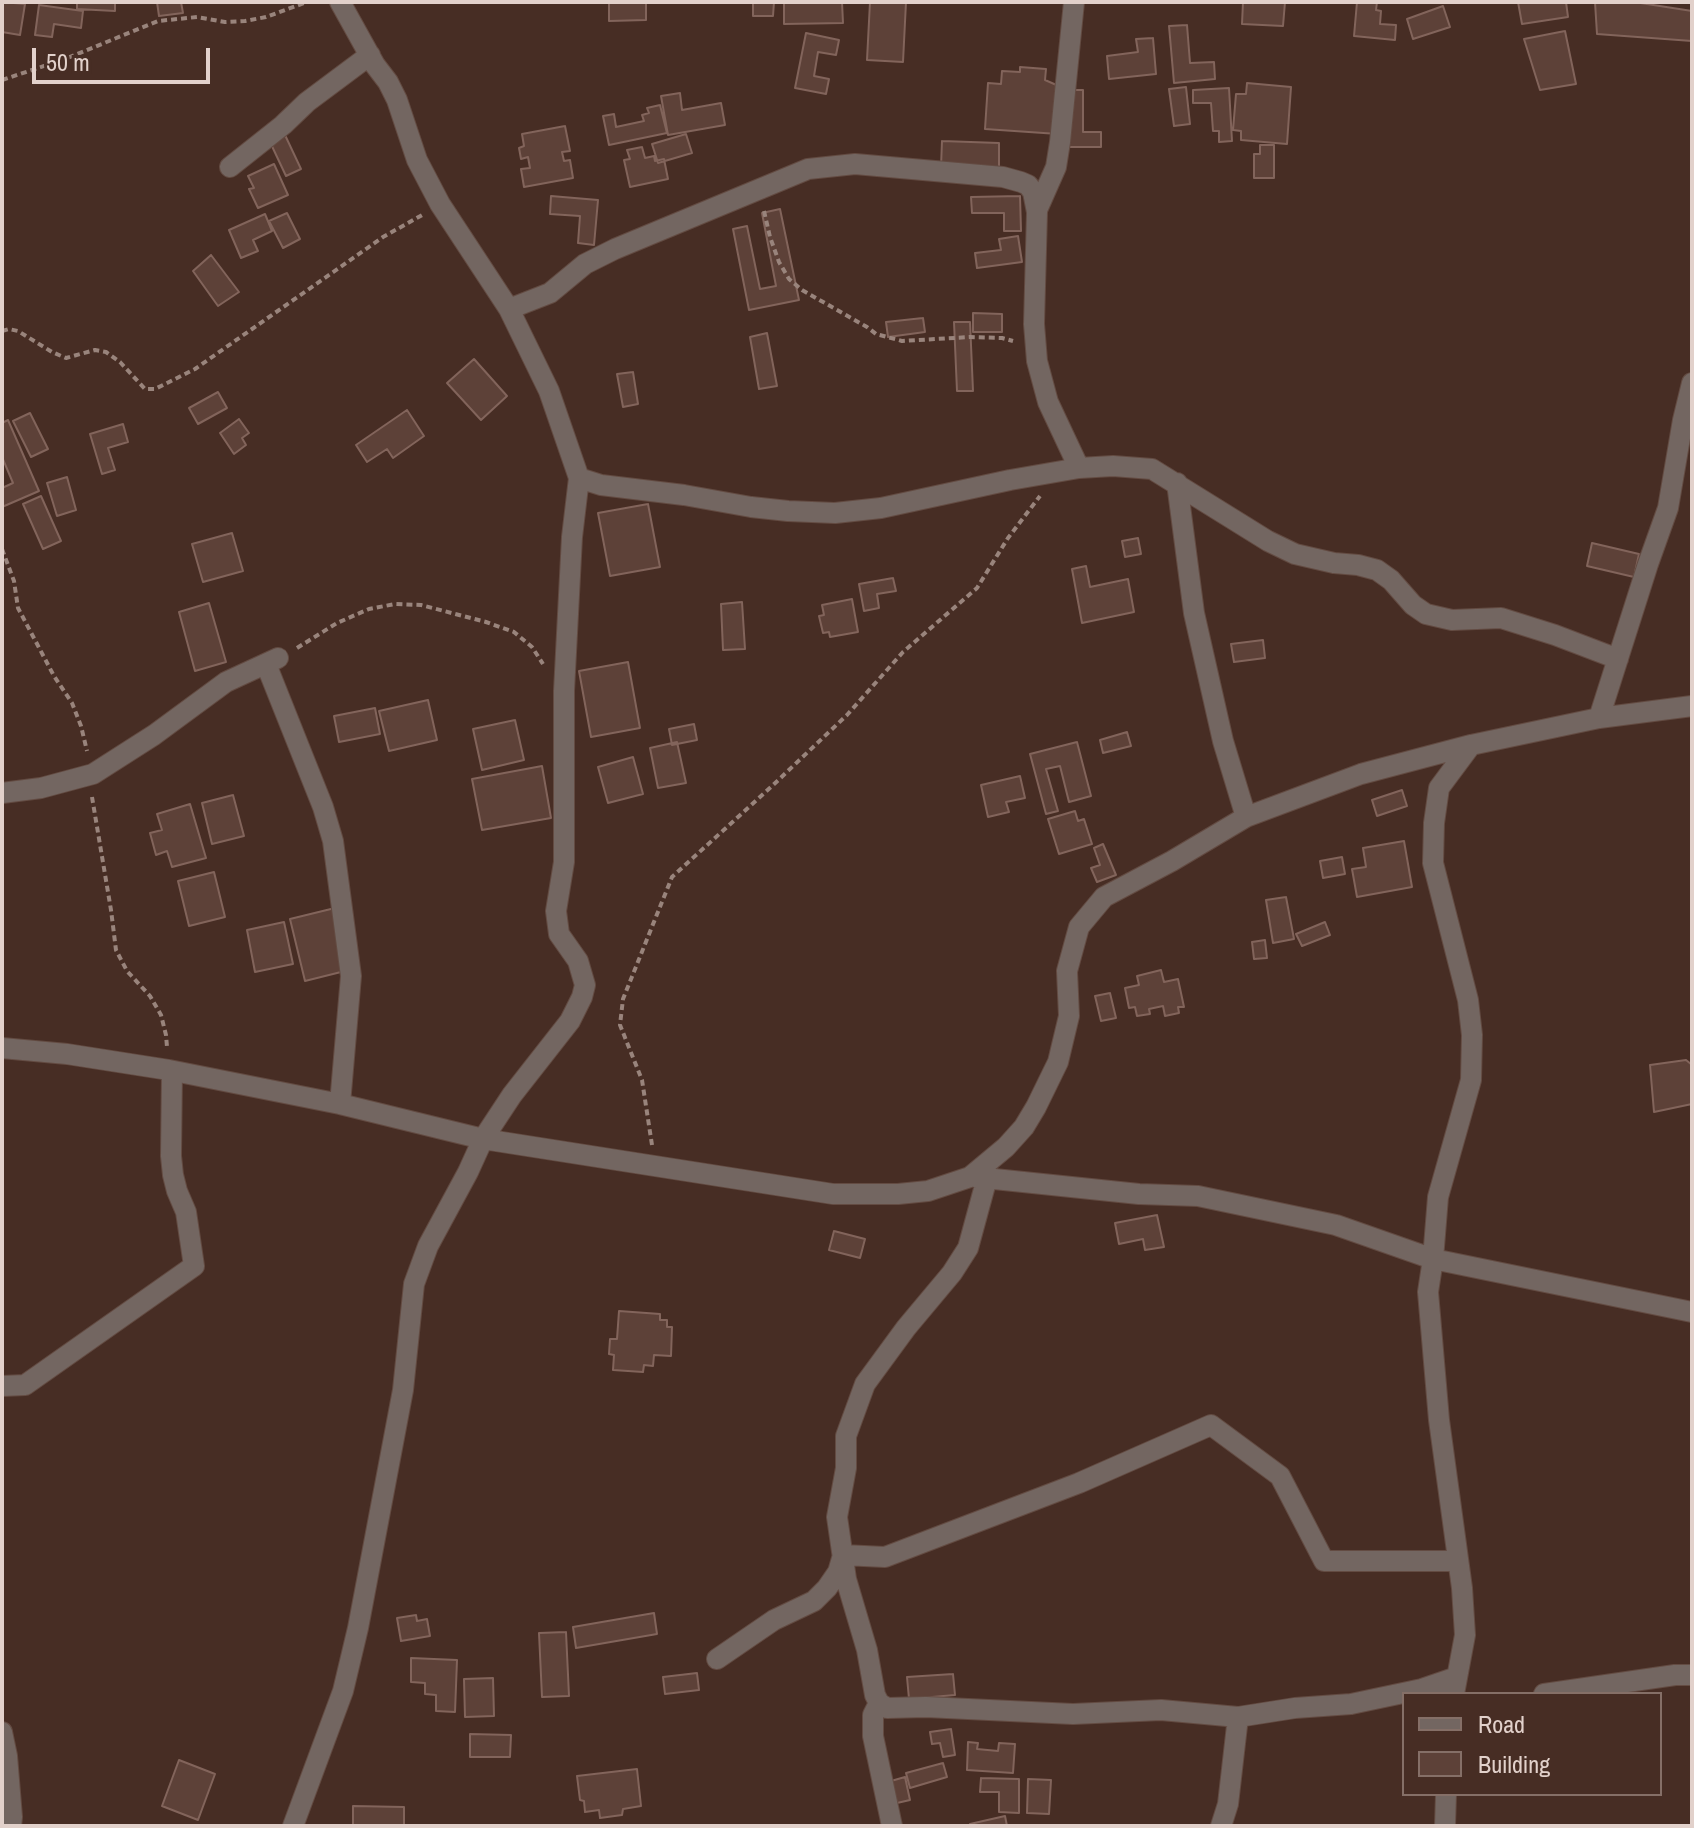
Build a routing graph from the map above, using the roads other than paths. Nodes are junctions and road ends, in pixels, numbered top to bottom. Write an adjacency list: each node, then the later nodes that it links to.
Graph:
1 (340, 2): 3 (street)
2 (1074, 2): 5 (street)
3 (370, 55): 4 (street); 6 (street)
4 (230, 167)
5 (1037, 210): 6 (street); 8 (street)
6 (509, 309): 10 (street)
7 (1692, 383): 9 (street)
8 (1069, 470): 10 (street); 11 (street)
9 (1684, 470): 12 (street)
10 (579, 478): 21 (street)
11 (1177, 483): 12 (street); 17 (street)
12 (1618, 659): 14 (street)
13 (1692, 706): 14 (street)
14 (1599, 718): 15 (street)
15 (1471, 745): 17 (street); 23 (street)
16 (2, 793): 20 (street)
17 (1246, 817): 22 (street)
18 (2, 1048): 19 (street)
19 (170, 1070): 20 (street); 25 (street)
20 (340, 1104): 21 (street)
21 (483, 1139): 22 (street); 39 (street)
22 (978, 1178): 23 (street); 26 (street)
23 (1433, 1259): 24 (street); 27 (street)
24 (1692, 1312)
25 (2, 1386)
26 (843, 1555): 27 (street); 28 (street); 34 (street)
27 (1458, 1561): 30 (street)
28 (717, 1659)
29 (1692, 1675): 32 (street)
30 (1456, 1685): 31 (street)
31 (1408, 1692)
32 (1558, 1692)
33 (1402, 1693): 35 (street)
34 (879, 1703): 35 (street); 40 (street)
35 (1238, 1717): 41 (street)
36 (2, 1732): 38 (street)
37 (1446, 1796): 42 (street)
38 (11, 1826)
39 (293, 1826)
40 (892, 1826)
41 (1221, 1826)
42 (1445, 1826)

